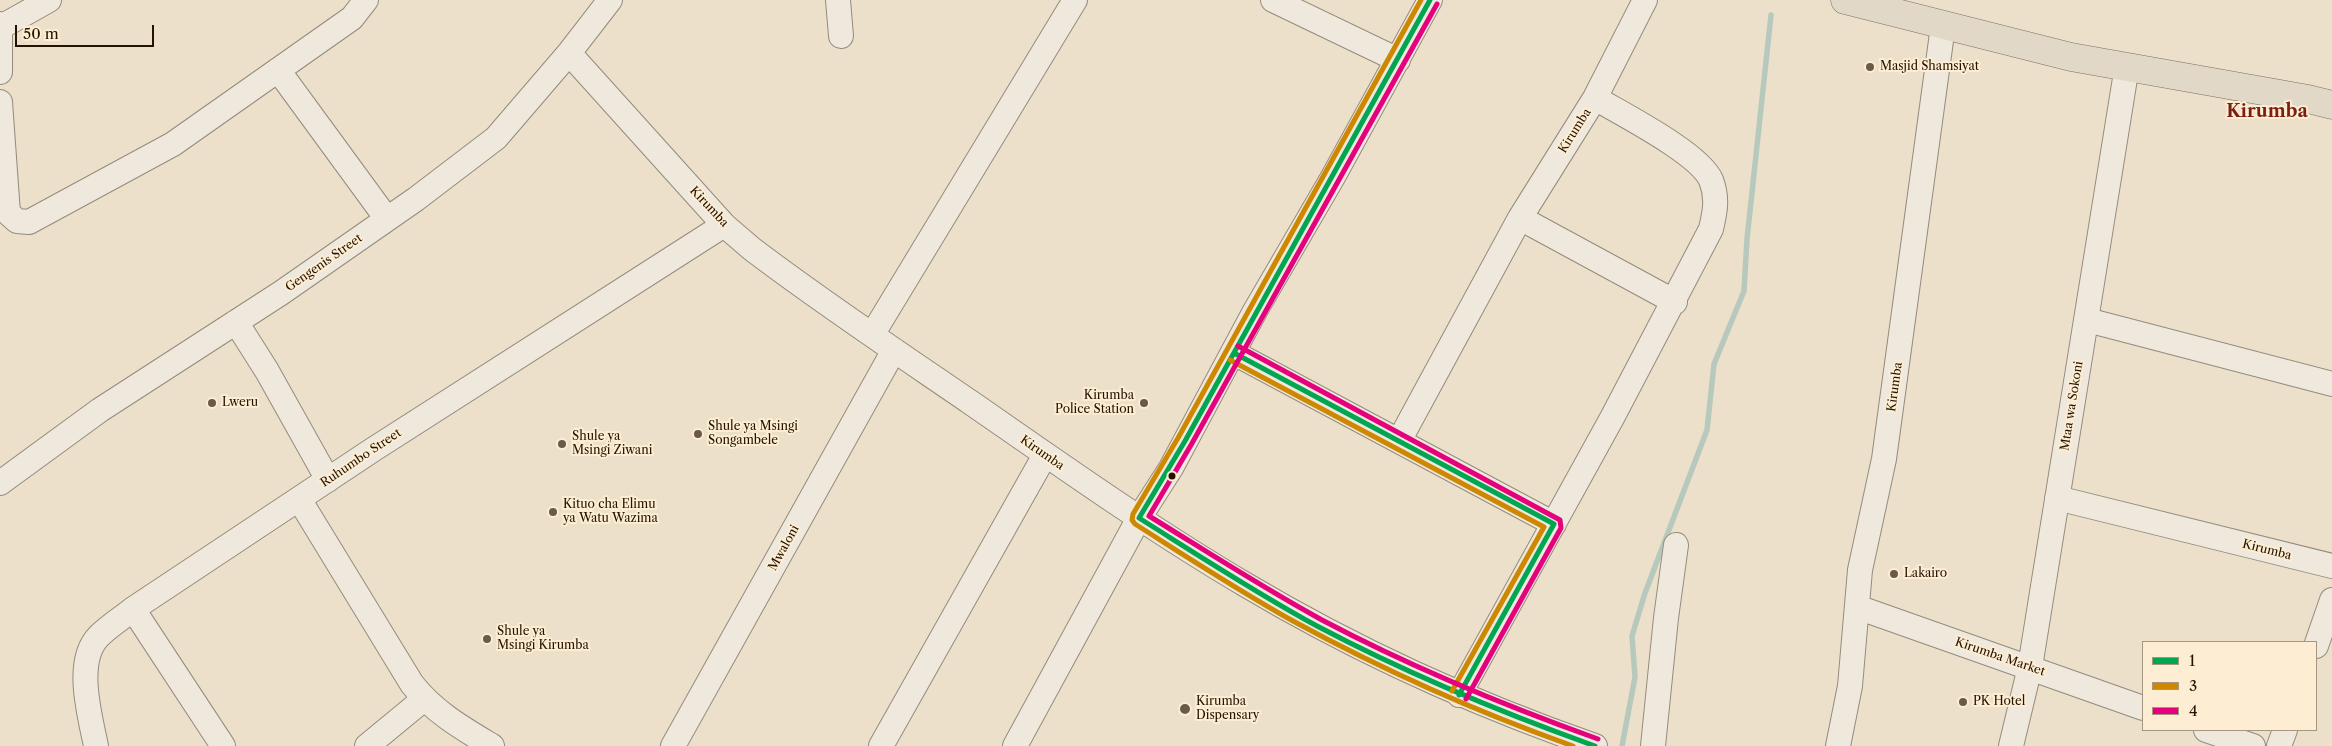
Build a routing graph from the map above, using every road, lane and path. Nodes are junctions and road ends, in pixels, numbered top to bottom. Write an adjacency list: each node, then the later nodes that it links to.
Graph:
1 (49, 0): 10 (street)
2 (366, 0): 16 (street)
3 (610, 0): 13 (street, Gengenis Street)
4 (838, 0): 12 (street)
5 (1075, 0): 27 (street)
6 (1273, 0): 14 (street)
7 (1430, 0): 14 (street)
8 (1645, 0): 18 (street)
9 (1845, 0): 11 (main road)
10 (1, 25): 17 (street)
11 (1943, 26): 15 (main road); 42 (street, Kirumba)
12 (840, 36)
13 (569, 53): 22 (street, Gengenis Street); 23 (street, Kirumba)
14 (1398, 60): 29 (street)
15 (2127, 66): 20 (main road); 25 (street, Mtaa wa Sokoni)
16 (278, 70): 19 (street); 22 (street)
17 (0, 72)
18 (1595, 98): 21 (street, Kirumba); 24 (street, Kirumba)
19 (0, 102)
20 (2332, 106)
21 (1520, 218): 24 (street); 31 (street, Kirumba)
22 (388, 219): 26 (street, Gengenis Street)
23 (724, 224): 27 (street, Kirumba); 33 (street, Ruhumbo Street)
24 (1675, 302): 38 (street, Kirumba)
25 (2087, 320): 30 (street); 35 (street, Mtaa wa Sokoni)
26 (236, 322): 33 (street); 34 (street, Gengenis Street)
27 (872, 335): 28 (street, Kirumba)
28 (894, 350): 32 (street, Kirumba); 56 (street, Mwaloni)
29 (1234, 353): 31 (street); 37 (street)
30 (2332, 384)
31 (1399, 441): 38 (street)
32 (1045, 455): 37 (street, Kirumba); 57 (street)
33 (328, 480): 36 (street, Ruhumbo Street)
34 (0, 483)
35 (2057, 498): 40 (street, Kirumba); 45 (street, Mtaa wa Sokoni)
36 (299, 499): 43 (street, Ruhumbo Street); 47 (street)
37 (1139, 518): 46 (street, Kirumba); 58 (street)
38 (1554, 524): 46 (street, Kirumba)
39 (1676, 545): 60 (street)
40 (2332, 566)
41 (2332, 600): 44 (street)
42 (1856, 607): 45 (street, Kirumba Market); 61 (street, Kirumba)
43 (133, 609): 52 (street, Ruhumbo Street); 53 (street)
44 (2317, 643)
45 (2030, 667): 48 (street, Kirumba Market); 62 (street, Mtaa wa Sokoni)
46 (1459, 695): 51 (street, Kirumba)
47 (424, 699): 54 (street); 55 (street)
48 (2142, 708)
49 (2209, 731): 63 (street)
50 (2285, 731): 64 (street)
51 (1547, 738): 59 (street, Kirumba)
52 (96, 746)
53 (223, 746)
54 (367, 746)
55 (492, 746)
56 (673, 746)
57 (881, 746)
58 (1015, 746)
59 (1595, 746)
60 (1653, 746)
61 (1838, 746)
62 (2012, 746)
63 (2253, 746)
64 (2279, 746)

